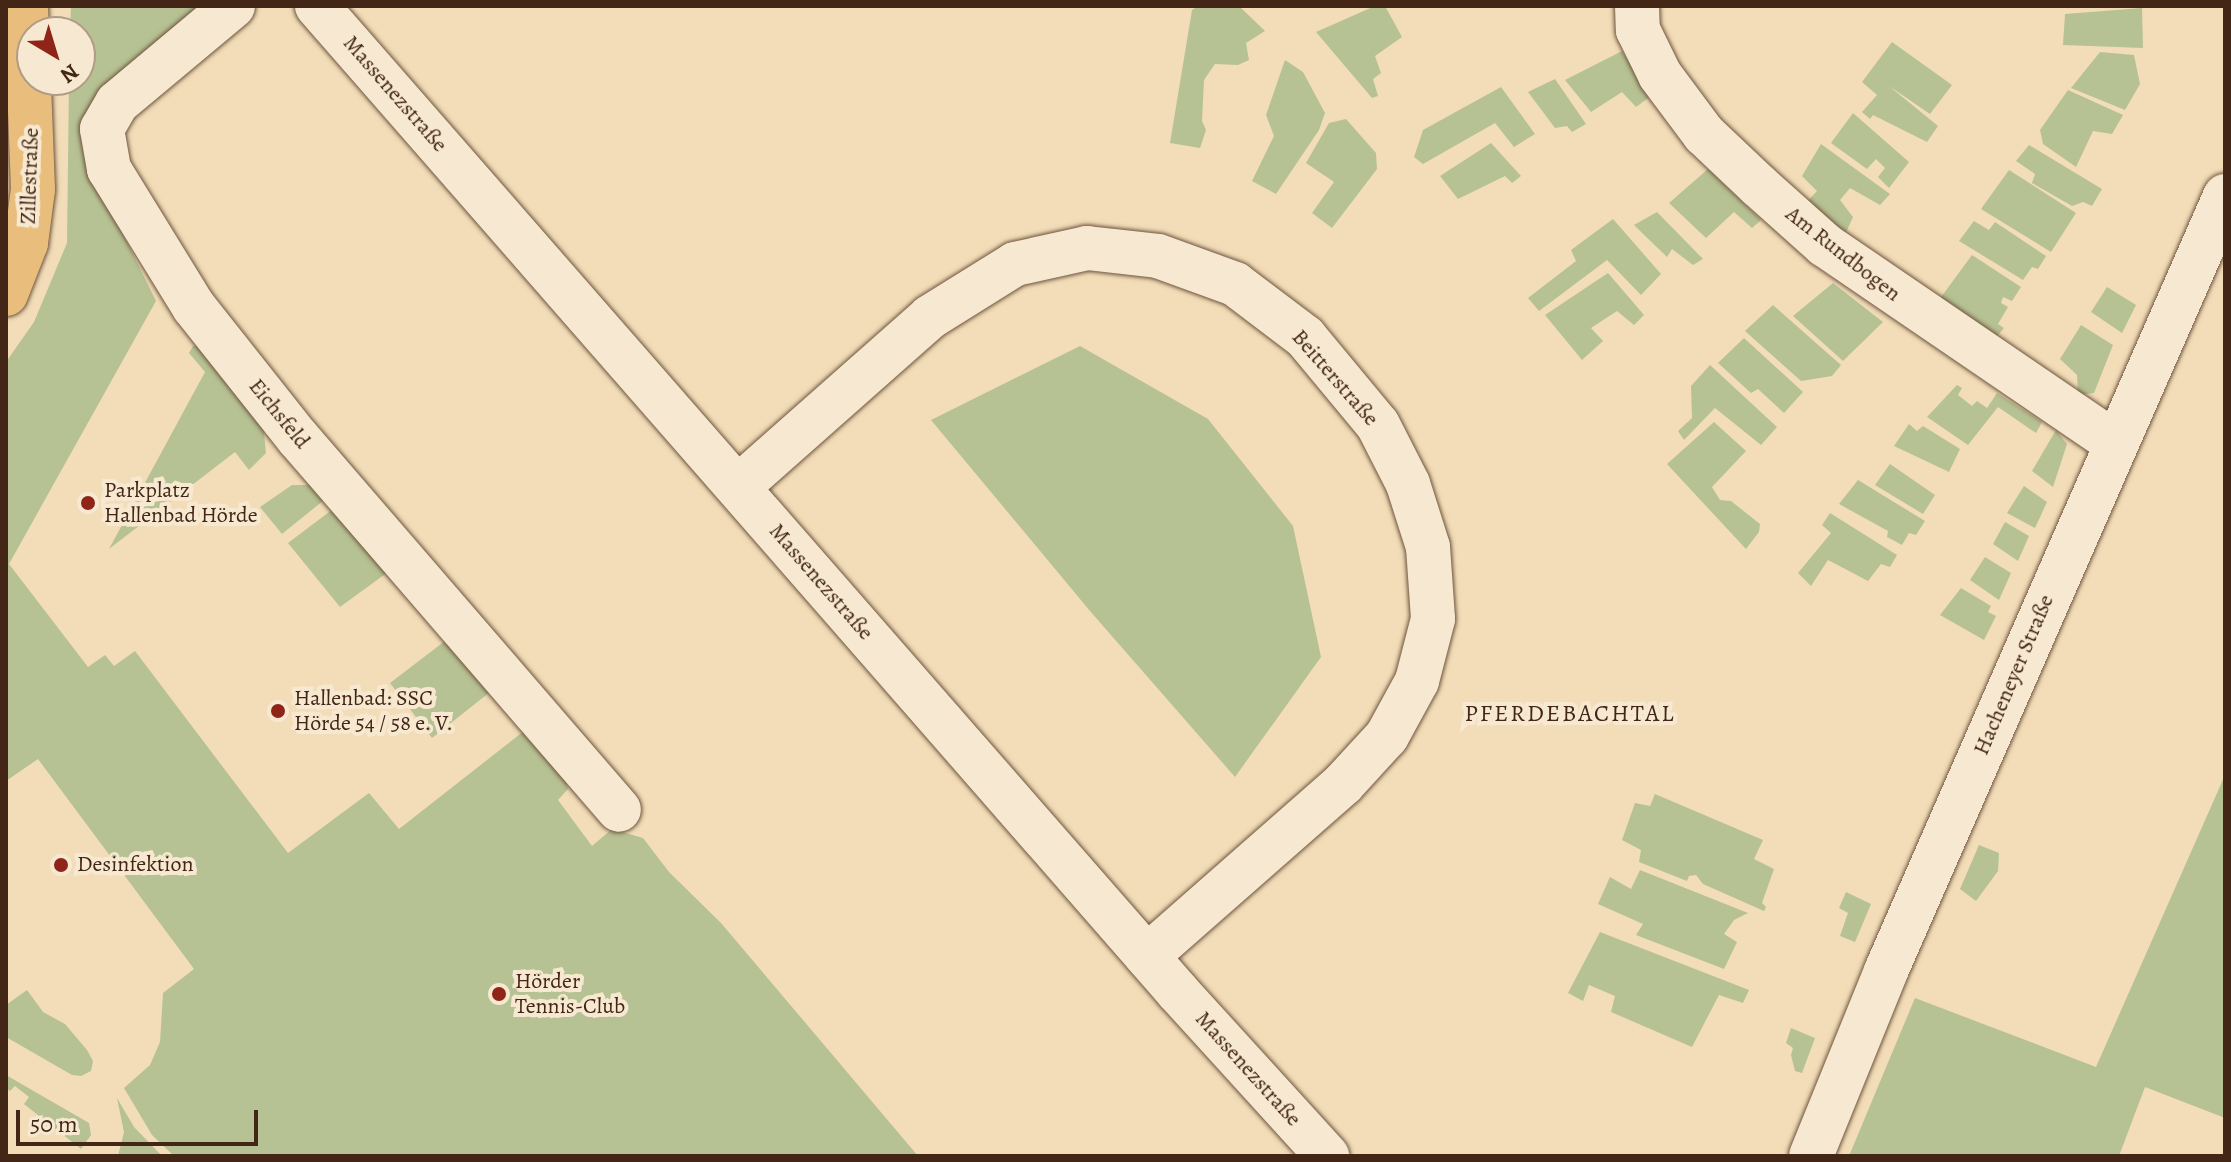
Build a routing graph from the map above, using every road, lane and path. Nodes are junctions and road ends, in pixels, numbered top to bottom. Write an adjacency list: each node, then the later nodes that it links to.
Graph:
1 (26, 6): 6 (main road, Zillestraße)
2 (233, 6): 9 (street, Eichsfeld)
3 (317, 6): 8 (street, Massenezstraße)
4 (1637, 6): 7 (street, Am Rundbogen)
5 (2225, 196): 7 (street, Hacheneyer Straße)
6 (6, 294)
7 (2115, 443): 12 (street, Hacheneyer Straße)
8 (738, 487): 10 (street, Massenezstraße); 10 (street, Beitterstraße)
9 (619, 810)
10 (1147, 956): 11 (street, Massenezstraße)
11 (1327, 1156)
12 (1811, 1156)

